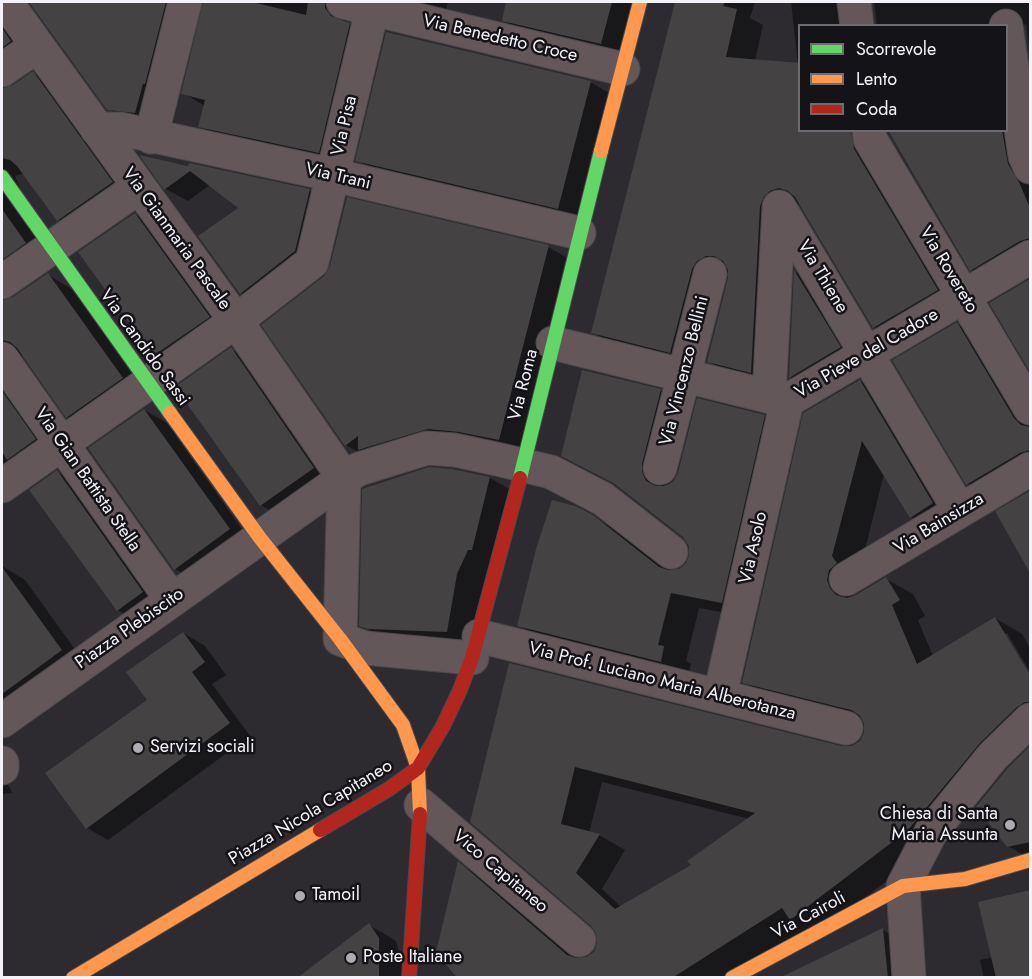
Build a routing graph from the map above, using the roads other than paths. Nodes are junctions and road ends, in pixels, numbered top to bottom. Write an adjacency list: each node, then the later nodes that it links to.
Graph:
1 (6, 2): 10 (street, Via Gianmaria Pascale)
2 (185, 2): 15 (street)
3 (640, 2): 11 (street, Via Roma)
4 (854, 2): 7 (street)
5 (1003, 2): 8 (street)
6 (363, 4): 11 (street, Via Benedetto Croce); 17 (street, Via Pisa)
7 (857, 24)
8 (1006, 24)
9 (1008, 39): 16 (street)
10 (37, 46): 12 (street); 13 (street, Via Gianmaria Pascale)
11 (623, 69): 20 (street, Via Roma)
12 (2, 70)
13 (97, 129): 15 (street, Via Trani); 19 (street, Via Gianmaria Pascale)
14 (869, 132): 25 (street, Via Rovereto)
15 (151, 137): 17 (street, Via Trani)
16 (1030, 167)
17 (333, 175): 20 (street, Via Trani); 26 (street, Via Pisa)
18 (2, 177): 21 (street, Via Candido Sassi)
19 (139, 187): 21 (street); 26 (street, Via Gianmaria Pascale)
20 (579, 233): 27 (street, Via Roma)
21 (51, 248): 24 (street); 31 (street, Via Candido Sassi)
22 (1030, 256): 25 (street, Via Pieve del Cadore)
23 (710, 274): 30 (street, Via Vincenzo Bellini)
24 (2, 282)
25 (964, 297): 28 (street, Via Pieve del Cadore); 33 (street, Via Rovereto)
26 (237, 321): 31 (street, Via Pisa); 38 (street, Via Gianmaria Pascale)
27 (553, 343): 30 (street, Via Pieve del Cadore); 35 (street, Via Roma)
28 (868, 354): 32 (street, Via Pieve del Cadore); 32 (street, Via Thiene); 40 (street, Via Thiene)
29 (2, 359): 34 (street, Via Gian Battista Stella)
30 (685, 375): 32 (street, Via Pieve del Cadore); 36 (street, Via Vincenzo Bellini)
31 (148, 384): 34 (street, Via Pisa); 41 (street, Via Candido Sassi)
32 (778, 399): 47 (street, Via Asolo)
33 (1030, 408)
34 (62, 443): 39 (street, Via Pisa); 44 (street, Via Gian Battista Stella)
35 (523, 465): 38 (street, Piazza Plebiscito); 42 (street, Piazza Plebiscito); 46 (street, Via Roma)
36 (660, 468)
37 (1030, 469): 40 (street, Via Bainsizza)
38 (344, 478): 41 (street, Piazza Plebiscito); 45 (street)
39 (2, 486)
40 (960, 511): 43 (street, Via Bainsizza)
41 (260, 538): 44 (street, Piazza Plebiscito); 45 (street)
42 (671, 552)
43 (846, 579)
44 (172, 600): 49 (street, Piazza Plebiscito)
45 (340, 639): 46 (street); 53 (street)
46 (475, 647): 47 (street, Via Prof. Luciano Maria Alberotanza); 53 (street, Via Roma)
47 (720, 695): 50 (street, Via Prof. Luciano Maria Alberotanza)
48 (1030, 720): 56 (street)
49 (2, 721)
50 (846, 728)
51 (2, 763): 52 (street)
52 (2, 768)
53 (418, 768): 54 (street, Piazza Nicola Capitaneo); 58 (street, Piazza Nicola Capitaneo)
54 (421, 805): 57 (street, Vico Capitaneo); 59 (street, Piazza Nicola Capitaneo)
55 (1030, 860): 56 (street)
56 (903, 886): 60 (street, Via Cairoli); 61 (street)
57 (579, 940)
58 (73, 978)
59 (409, 978)
60 (732, 978)
61 (909, 978)

